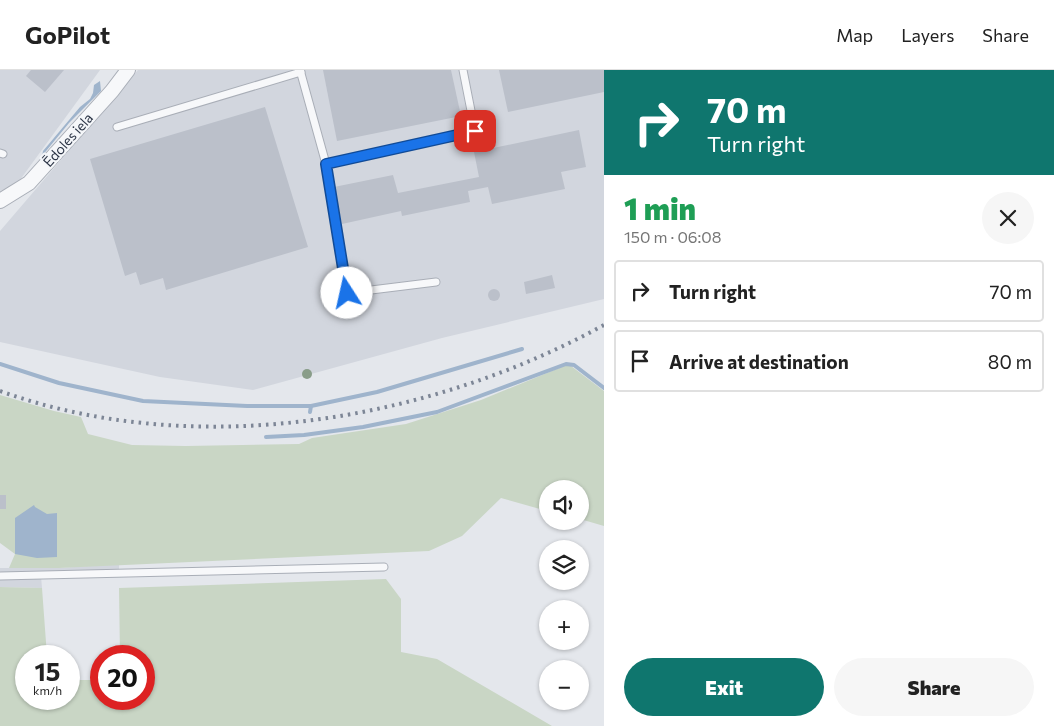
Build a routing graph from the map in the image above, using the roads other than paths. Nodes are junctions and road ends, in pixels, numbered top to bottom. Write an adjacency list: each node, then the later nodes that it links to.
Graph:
1 (128, 70): 6 (street, Ēdoles iela)
2 (463, 70): 5 (lane)
3 (300, 71): 4 (lane); 5 (lane)
4 (117, 127)
5 (326, 164): 7 (lane)
6 (0, 201)
7 (436, 282)
8 (384, 567): 9 (lane)
9 (0, 576)

